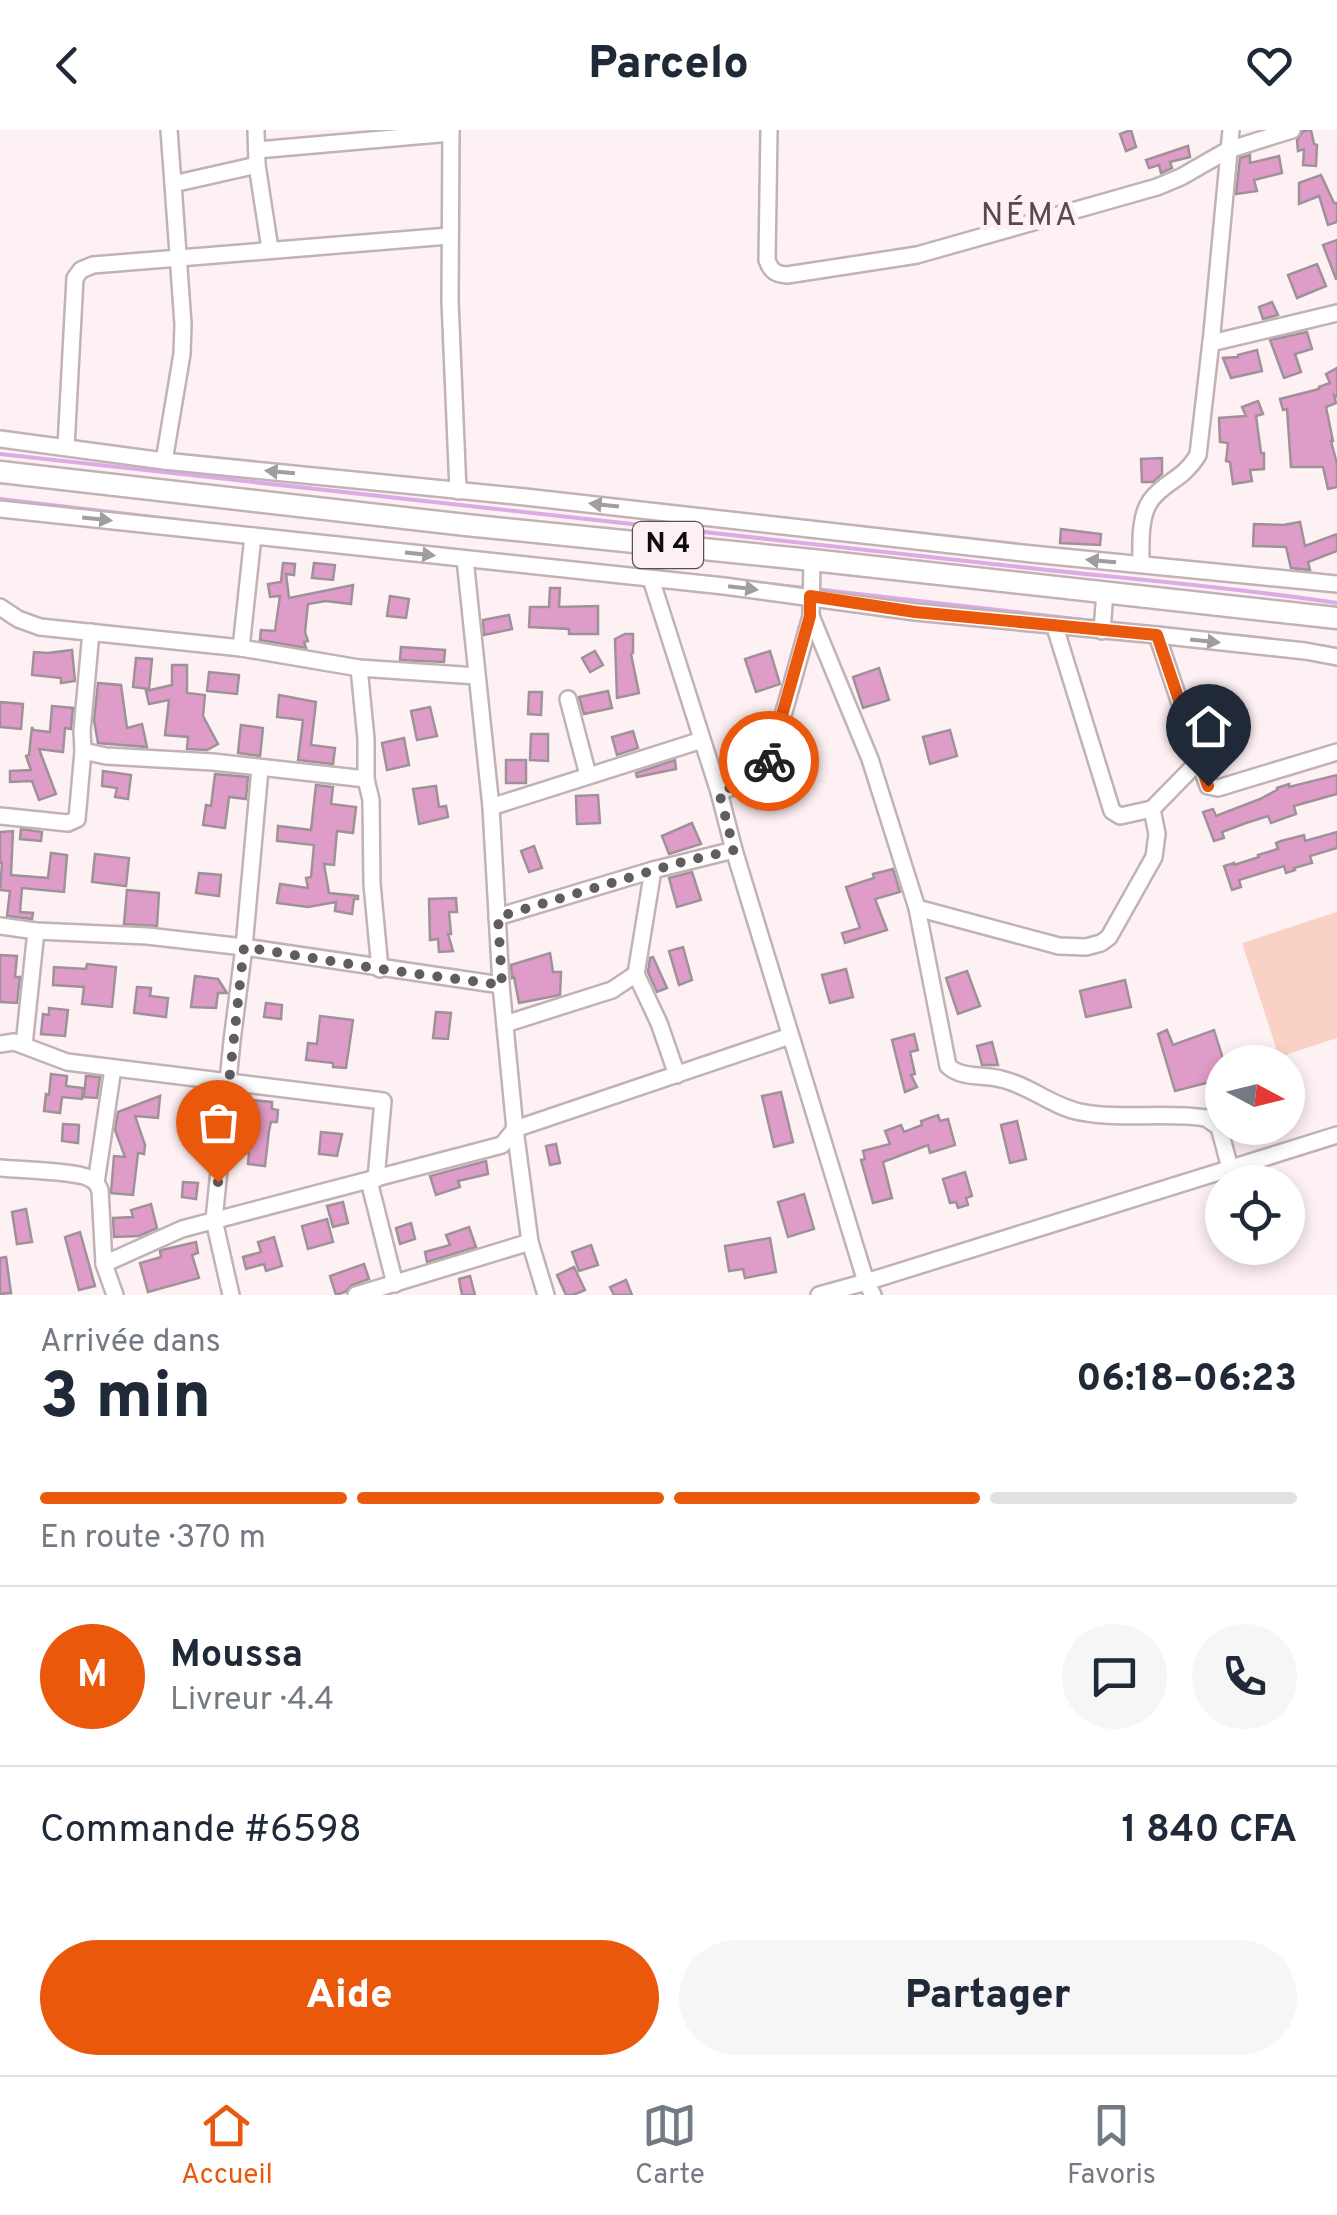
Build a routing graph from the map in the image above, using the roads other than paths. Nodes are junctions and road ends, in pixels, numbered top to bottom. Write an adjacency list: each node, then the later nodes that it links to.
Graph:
1 (169, 130): 9 (street)
2 (256, 130): 8 (street)
3 (769, 130): 7 (street)
4 (1231, 130): 7 (street)
5 (1292, 130): 7 (street)
6 (451, 132): 8 (street); 10 (street)
7 (1228, 150): 14 (street)
8 (257, 158): 9 (street); 11 (street)
9 (173, 184): 12 (street)
10 (450, 236): 11 (street); 19 (street)
11 (270, 249): 12 (street)
12 (179, 258): 16 (street); 17 (street)
13 (1337, 313): 14 (street)
14 (1211, 344): 24 (street)
15 (0, 438): 16 (street)
16 (66, 447): 17 (street)
17 (164, 460): 19 (street, one-way to 17)
18 (0, 472): 23 (highway, N 4)
19 (458, 491): 24 (street, one-way to 19)
20 (0, 508): 21 (street, one-way to 21)
21 (253, 536): 22 (street, one-way to 22); 36 (street)
22 (465, 559): 25 (street); 39 (street)
23 (812, 560): 27 (street); 28 (highway, N 4)
24 (1140, 564): 26 (street)
25 (651, 579): 27 (street, one-way to 27); 41 (street)
26 (1337, 584)
27 (811, 591): 30 (street); 32 (street)
28 (1105, 592): 31 (highway, N 4); 33 (street)
29 (0, 607): 34 (street)
30 (810, 616): 48 (street); 54 (street)
31 (1337, 618)
32 (1056, 627): 33 (street); 50 (street)
33 (1102, 631): 35 (street)
34 (91, 632): 36 (street); 42 (street)
35 (1157, 635): 37 (street, one-way to 37); 44 (street)
36 (240, 648): 38 (street)
37 (1337, 657)
38 (359, 668): 39 (street); 47 (street)
39 (478, 676): 49 (street)
40 (568, 699): 46 (street)
41 (702, 740): 46 (street); 48 (street)
42 (83, 751): 45 (street); 51 (street)
43 (1337, 752): 44 (street)
44 (1198, 762): 50 (street)
45 (260, 768): 47 (street); 58 (street)
46 (588, 775): 49 (street)
47 (366, 779): 59 (street)
48 (719, 792): 52 (street)
49 (490, 807): 55 (street)
50 (1152, 809): 54 (street)
51 (0, 816)
52 (734, 850): 53 (street); 63 (street)
53 (654, 870): 55 (street); 60 (street)
54 (916, 908): 71 (street)
55 (498, 917): 61 (street)
56 (0, 926): 57 (street)
57 (36, 931): 58 (street); 65 (street)
58 (244, 947): 59 (street); 68 (street)
59 (380, 969): 61 (street)
60 (636, 974): 62 (street); 67 (street)
61 (502, 985): 62 (street)
62 (505, 1024): 69 (street)
63 (790, 1036): 67 (street); 81 (street)
64 (0, 1044): 65 (street)
65 (24, 1045): 66 (street)
66 (114, 1068): 68 (street); 76 (street)
67 (676, 1075): 69 (street)
68 (228, 1082): 75 (street); 77 (street)
69 (515, 1130): 75 (street); 78 (street)
70 (1337, 1135): 72 (street)
71 (1229, 1165)
72 (1240, 1165)
73 (0, 1168): 76 (street)
74 (1205, 1176): 81 (street)
75 (373, 1180): 77 (street); 80 (street)
76 (96, 1182): 79 (street)
77 (214, 1220): 79 (street); 83 (street)
78 (530, 1242): 80 (street); 85 (street)
79 (104, 1264): 82 (street)
80 (394, 1284): 84 (street)
81 (870, 1289): 86 (street)
82 (115, 1295)
83 (231, 1295)
84 (356, 1295)
85 (546, 1295)
86 (819, 1295)

